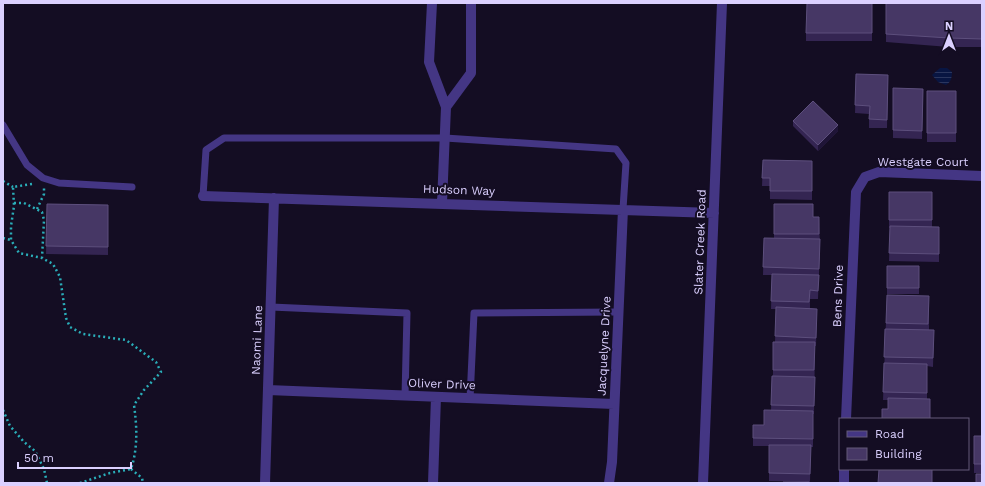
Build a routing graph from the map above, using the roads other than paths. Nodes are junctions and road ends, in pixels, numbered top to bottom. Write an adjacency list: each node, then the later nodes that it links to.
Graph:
1 (432, 3): 4 (street)
2 (471, 3): 4 (street)
3 (722, 3): 14 (street, Slater Creek Road)
4 (446, 107): 6 (street)
5 (3, 125): 9 (lane)
6 (445, 138): 10 (lane); 12 (street); 13 (lane)
7 (982, 176): 8 (street, Westgate Court)
8 (865, 177): 22 (street, Bens Drive)
9 (132, 187)
10 (203, 196): 11 (street, Hudson Way)
11 (274, 198): 12 (street, Hudson Way); 15 (street, Naomi Lane)
12 (442, 203): 13 (street, Hudson Way)
13 (623, 209): 14 (street, Hudson Way); 16 (street, Jacquelyne Drive)
14 (714, 212): 27 (street, Slater Creek Road)
15 (271, 307): 17 (street, Naomi Lane); 18 (lane)
16 (619, 312): 20 (lane); 21 (street, Jacquelyne Drive)
17 (268, 390): 18 (street, Oliver Drive); 24 (street, Naomi Lane)
18 (405, 396): 19 (street, Oliver Drive)
19 (436, 397): 20 (street, Oliver Drive); 25 (street)
20 (470, 398): 21 (street, Oliver Drive)
21 (614, 404): 26 (street, Jacquelyne Drive)
22 (846, 418)
23 (844, 470): 28 (street)
24 (265, 483)
25 (433, 483)
26 (609, 483)
27 (703, 483)
28 (844, 483)

